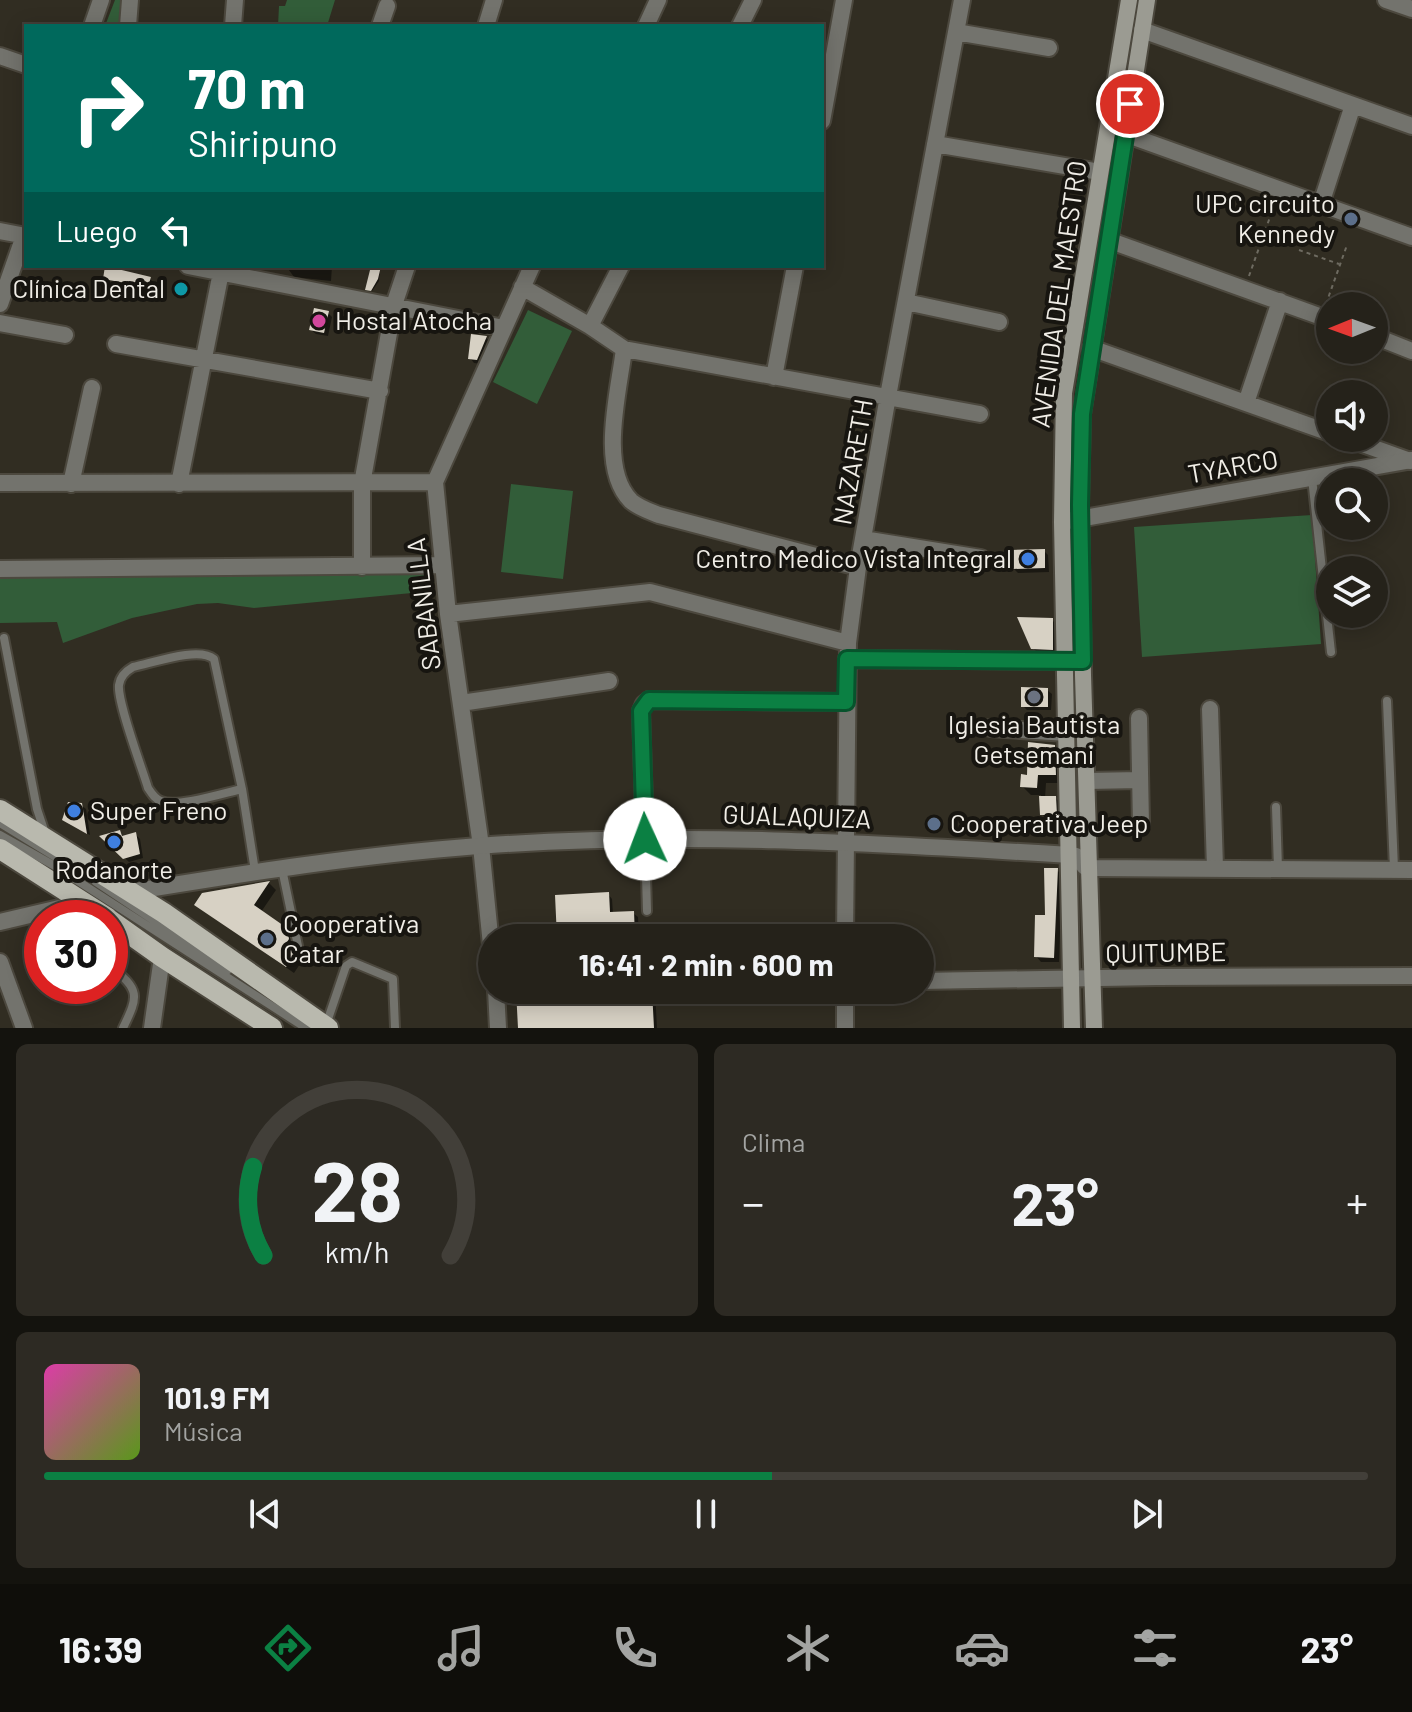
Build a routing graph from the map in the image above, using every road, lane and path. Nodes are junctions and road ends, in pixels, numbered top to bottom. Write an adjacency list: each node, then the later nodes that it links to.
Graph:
1 (101, 0): 14 (street)
2 (130, 0): 15 (street)
3 (235, 0): 16 (street)
4 (494, 0): 18 (street)
5 (658, 0): 19 (street)
6 (753, 0): 20 (street)
7 (844, 0): 29 (street)
8 (962, 0): 22 (street, NAZARETH)
9 (1129, 0): 26 (main road, AVENIDA DEL MAESTRO)
10 (1147, 0): 21 (main road, AVENIDA DEL MAESTRO)
11 (1391, 1): 13 (street)
12 (387, 6): 17 (street)
13 (1412, 9)
14 (93, 24)
15 (128, 24)
16 (233, 24)
17 (381, 24)
18 (487, 24)
19 (647, 24)
20 (741, 24)
21 (1142, 30): 27 (main road, AVENIDA DEL MAESTRO); 28 (street)
22 (956, 32): 23 (street); 32 (street, NAZARETH)
23 (1049, 48)
24 (0, 56): 25 (street)
25 (24, 64)
26 (1112, 100): 27 (main road); 33 (main road, AVENIDA DEL MAESTRO)
27 (1130, 104): 31 (main road, AVENIDA DEL MAESTRO)
28 (1353, 105): 30 (street); 35 (street)
29 (824, 110)
30 (1412, 126)
31 (1125, 134): 34 (street); 40 (main road, AVENIDA DEL MAESTRO)
32 (935, 144): 33 (street); 55 (street, NAZARETH)
33 (1100, 172): 44 (main road, AVENIDA DEL MAESTRO)
34 (1280, 189): 35 (street); 52 (path)
35 (1321, 204): 38 (street)
36 (0, 231): 37 (street)
37 (24, 236)
38 (1412, 237)
39 (24, 239): 56 (street)
40 (1108, 240): 50 (main road, AVENIDA DEL MAESTRO); 52 (street)
41 (1347, 245): 43 (path)
42 (1299, 250): 43 (path)
43 (1340, 265): 53 (path)
44 (1083, 267): 50 (main road); 77 (main road, AVENIDA DEL MAESTRO)
45 (406, 268): 57 (street)
46 (531, 268): 51 (street, SABANILLA)
47 (620, 268): 61 (street)
48 (795, 268): 70 (street)
49 (211, 269): 57 (street); 69 (street)
50 (1103, 271): 66 (main road, AVENIDA DEL MAESTRO)
51 (522, 287): 61 (street); 62 (street, SABANILLA)
52 (1244, 288): 54 (street)
53 (1333, 292)
54 (1280, 301): 58 (street); 74 (street)
55 (906, 302): 59 (street); 73 (street, NAZARETH)
56 (0, 304)
57 (394, 305): 62 (street); 72 (street)
58 (1316, 314)
59 (999, 322)
60 (0, 323): 63 (street)
61 (590, 326): 67 (street)
62 (504, 328): 82 (street, SABANILLA)
63 (65, 335)
64 (1388, 342): 68 (street)
65 (116, 344): 69 (street)
66 (1091, 348): 74 (street); 78 (main road, AVENIDA DEL MAESTRO)
67 (624, 349): 70 (street); 93 (street)
68 (1412, 351)
69 (204, 361): 72 (street); 85 (street)
70 (774, 377): 73 (street)
71 (92, 388): 84 (street)
72 (380, 391): 86 (street)
73 (888, 396): 75 (street); 89 (street, NAZARETH)
74 (1246, 403): 76 (street)
75 (980, 414)
76 (1316, 428)
77 (1062, 451): 78 (main road); 88 (main road, AVENIDA DEL MAESTRO)
78 (1081, 451): 87 (main road, AVENIDA DEL MAESTRO)
79 (1387, 452): 80 (street)
80 (1411, 460): 81 (street, TYARCO)
81 (1312, 478): 87 (street, TYARCO); 98 (lane)
82 (435, 482): 86 (street); 91 (street, SABANILLA)
83 (0, 483): 84 (street)
84 (71, 484): 85 (street)
85 (179, 484): 86 (street)
86 (362, 484): 92 (street)
87 (1080, 518): 88 (street, TYARCO); 99 (main road, AVENIDA DEL MAESTRO)
88 (1062, 522): 100 (main road, AVENIDA DEL MAESTRO)
89 (863, 539): 90 (street); 93 (street, NAZARETH)
90 (981, 558)
91 (442, 565): 92 (street); 95 (street, SABANILLA)
92 (362, 567): 94 (street)
93 (858, 567): 97 (street, NAZARETH)
94 (0, 569)
95 (448, 614): 97 (street); 104 (street, SABANILLA)
96 (4, 638): 117 (lane)
97 (848, 651): 100 (street); 103 (street, NAZARETH)
98 (1331, 652)
99 (1083, 661): 100 (street); 110 (main road, AVENIDA DEL MAESTRO)
100 (1065, 662): 108 (main road, AVENIDA DEL MAESTRO)
101 (609, 681): 104 (street)
102 (1387, 701): 127 (lane)
103 (846, 702): 118 (street); 119 (street, NAZARETH)
104 (461, 703): 120 (street, SABANILLA)
105 (1210, 709): 124 (street)
106 (1139, 718): 109 (street)
107 (990, 728): 108 (street)
108 (1067, 733): 122 (main road, AVENIDA DEL MAESTRO)
109 (1140, 780): 110 (street); 115 (street)
110 (1087, 781): 123 (main road, AVENIDA DEL MAESTRO)
111 (242, 789): 111 (lane); 129 (lane)
112 (1276, 807): 126 (lane)
113 (0, 810): 117 (main road)
114 (0, 823): 138 (lane)
115 (1141, 825)
116 (0, 835): 138 (lane)
117 (46, 839): 130 (main road)
118 (645, 839): 119 (street, GUALAQUIZA); 120 (street, GUALAQUIZA); 132 (lane)
119 (845, 842): 122 (street, GUALAQUIZA); 137 (street, NAZARETH)
120 (481, 846): 125 (street, GUALAQUIZA); 136 (street, SABANILLA)
121 (0, 849): 131 (main road)
122 (1070, 855): 123 (street, GUALAQUIZA); 142 (main road, AVENIDA DEL MAESTRO)
123 (1091, 868): 124 (street); 143 (main road, AVENIDA DEL MAESTRO)
124 (1215, 868): 126 (street)
125 (282, 869): 129 (street, GUALAQUIZA); 139 (lane)
126 (1278, 869): 127 (street)
127 (1394, 869): 128 (street)
128 (1412, 870)
129 (255, 871): 130 (street, GUALAQUIZA)
130 (130, 892): 138 (main road)
131 (82, 900)
132 (647, 911)
133 (24, 918): 134 (street)
134 (0, 922)
135 (128, 924): 138 (main road)
136 (489, 924)
137 (845, 924)
138 (164, 934): 150 (street); 151 (main road); 152 (main road)
139 (298, 946)
140 (0, 962): 148 (street)
141 (1412, 976): 143 (street, QUITUMBE)
142 (1072, 978): 143 (street, QUITUMBE); 144 (street, QUITUMBE); 156 (main road, AVENIDA DEL MAESTRO)
143 (1093, 978): 157 (main road, AVENIDA DEL MAESTRO)
144 (934, 981)
145 (128, 982): 149 (lane)
146 (497, 1004): 154 (street)
147 (845, 1004): 155 (street)
148 (24, 1028)
149 (123, 1028)
150 (152, 1028)
151 (272, 1028)
152 (318, 1028): 153 (lane)
153 (395, 1028)
154 (498, 1028)
155 (845, 1028)
156 (1072, 1028)
157 (1094, 1028)

